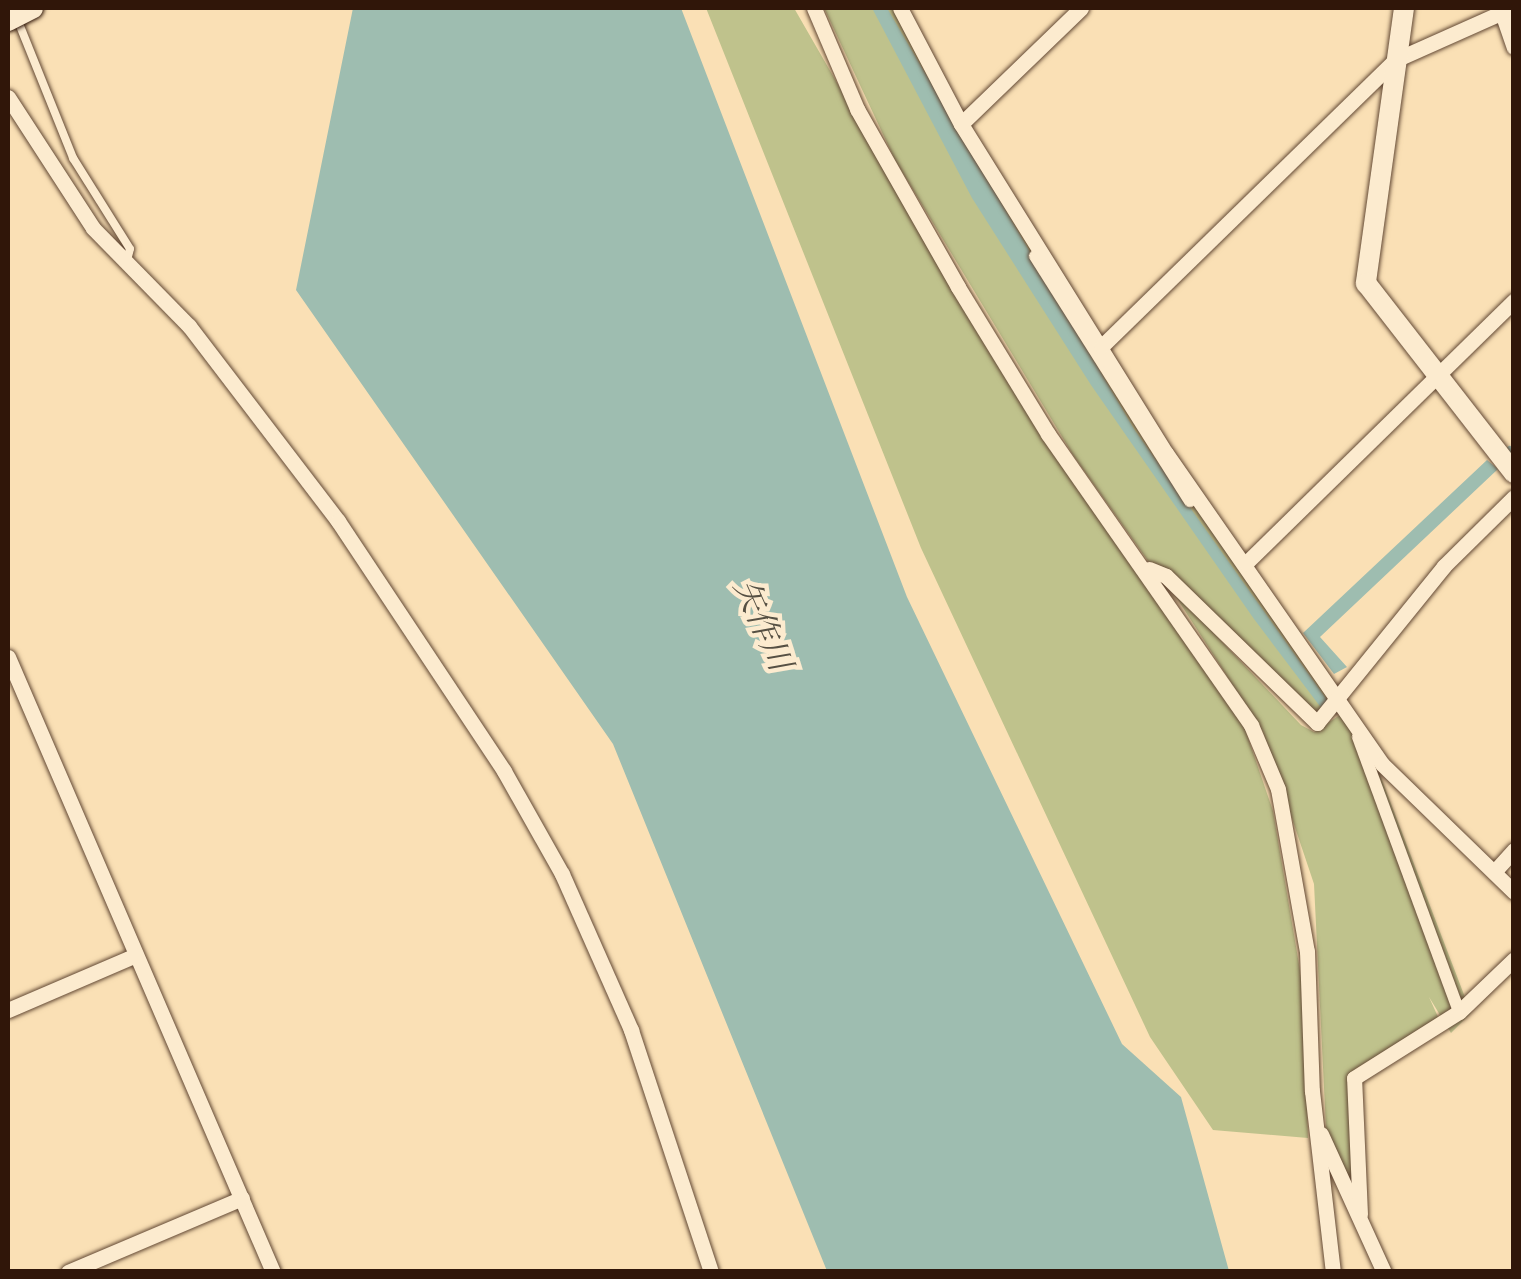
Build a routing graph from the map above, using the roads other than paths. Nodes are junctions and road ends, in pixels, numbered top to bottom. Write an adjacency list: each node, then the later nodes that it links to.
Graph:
1 (13, 8): 13 (lane)
2 (32, 8): 8 (main road, bridge)
3 (814, 8): 20 (street)
4 (898, 8): 12 (street); 22 (street)
5 (1081, 8): 12 (street)
6 (1404, 8): 10 (street)
7 (1507, 10): 9 (street); 10 (street)
8 (8, 20)
9 (1514, 48)
10 (1395, 60): 15 (street); 16 (street)
11 (8, 97): 13 (street)
12 (960, 124): 15 (street)
13 (125, 265): 35 (street)
14 (1514, 301): 16 (street)
15 (1102, 346): 19 (street)
16 (1438, 375): 17 (street); 19 (street)
17 (1514, 473)
18 (1514, 497): 22 (street)
19 (1246, 562): 22 (street)
20 (1148, 569): 22 (street); 30 (street)
21 (8, 658): 26 (street)
22 (1339, 703): 24 (street); 29 (street)
23 (1514, 850): 24 (street)
24 (1494, 872): 25 (street)
25 (1514, 892)
26 (136, 954): 28 (street); 31 (street)
27 (1514, 959): 29 (street)
28 (8, 1010)
29 (1459, 1012): 32 (street)
30 (1316, 1124): 32 (street); 36 (street)
31 (242, 1198): 33 (street); 34 (street)
32 (1360, 1214): 37 (street)
33 (68, 1272)
34 (273, 1272)
35 (711, 1272)
36 (1333, 1272)
37 (1384, 1272)

